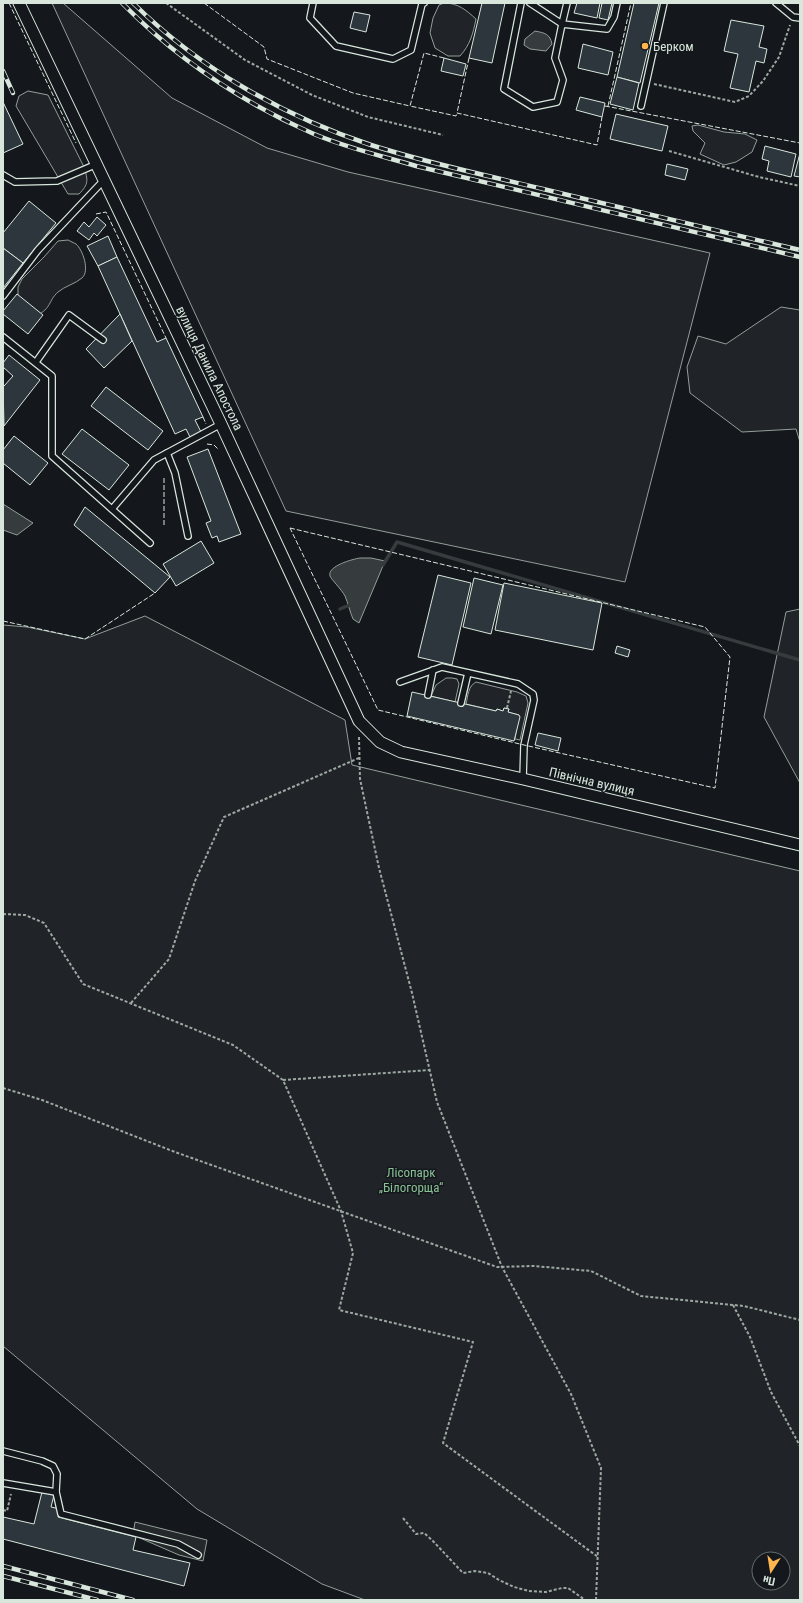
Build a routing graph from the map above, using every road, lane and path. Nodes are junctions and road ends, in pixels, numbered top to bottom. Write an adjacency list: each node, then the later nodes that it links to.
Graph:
1 (19, 3): 18 (street, вулиця Данила Апостола)
2 (166, 3): 16 (path)
3 (313, 3): 4 (lane)
4 (424, 3)
5 (521, 3): 13 (lane)
6 (530, 3): 13 (lane)
7 (567, 3): 13 (lane)
8 (616, 3): 13 (lane)
9 (664, 3): 14 (lane)
10 (776, 3): 11 (lane)
11 (793, 17): 12 (lane); 14 (path)
12 (800, 18)
13 (562, 24)
14 (646, 82): 15 (lane)
15 (641, 106)
16 (443, 135)
17 (669, 150): 21 (path)
18 (96, 164): 19 (lane); 20 (street, вулиця Данила Апостола)
19 (3, 176)
20 (104, 180): 22 (lane); 26 (street, вулиця Данила Апостола)
21 (800, 186)
22 (3, 296)
23 (3, 337): 25 (lane)
24 (103, 340): 25 (lane)
25 (36, 362): 28 (lane)
26 (222, 424): 27 (lane); 38 (street, вулиця Данила Апостола)
27 (167, 453): 28 (lane); 29 (lane)
28 (112, 509): 30 (lane)
29 (188, 536)
30 (150, 543)
31 (433, 670): 32 (lane); 33 (lane); 35 (lane)
32 (468, 673): 34 (lane); 36 (lane)
33 (400, 682)
34 (513, 683): 37 (path); 41 (lane)
35 (428, 696)
36 (461, 703)
37 (507, 708)
38 (359, 721): 39 (street, вулиця Данила Апостола); 40 (path)
39 (380, 742): 41 (street, Північна вулиця)
40 (359, 758): 44 (path); 45 (path)
41 (523, 779): 42 (street, Північна вулиця)
42 (800, 845)
43 (3, 914): 44 (path)
44 (131, 1003): 46 (path)
45 (430, 1070): 46 (path); 49 (path)
46 (283, 1080): 48 (path)
47 (3, 1088): 48 (path)
48 (341, 1211): 49 (path); 60 (path)
49 (502, 1267): 50 (path); 60 (path)
50 (733, 1305): 51 (path); 52 (path)
51 (800, 1320)
52 (800, 1446)
53 (3, 1451): 56 (lane)
54 (3, 1483): 55 (lane)
55 (14, 1485): 56 (lane); 57 (path)
56 (56, 1492): 59 (lane)
57 (3, 1510)
58 (403, 1518): 61 (path)
59 (198, 1555)
60 (598, 1557): 62 (path)
61 (585, 1600)
62 (596, 1600)

